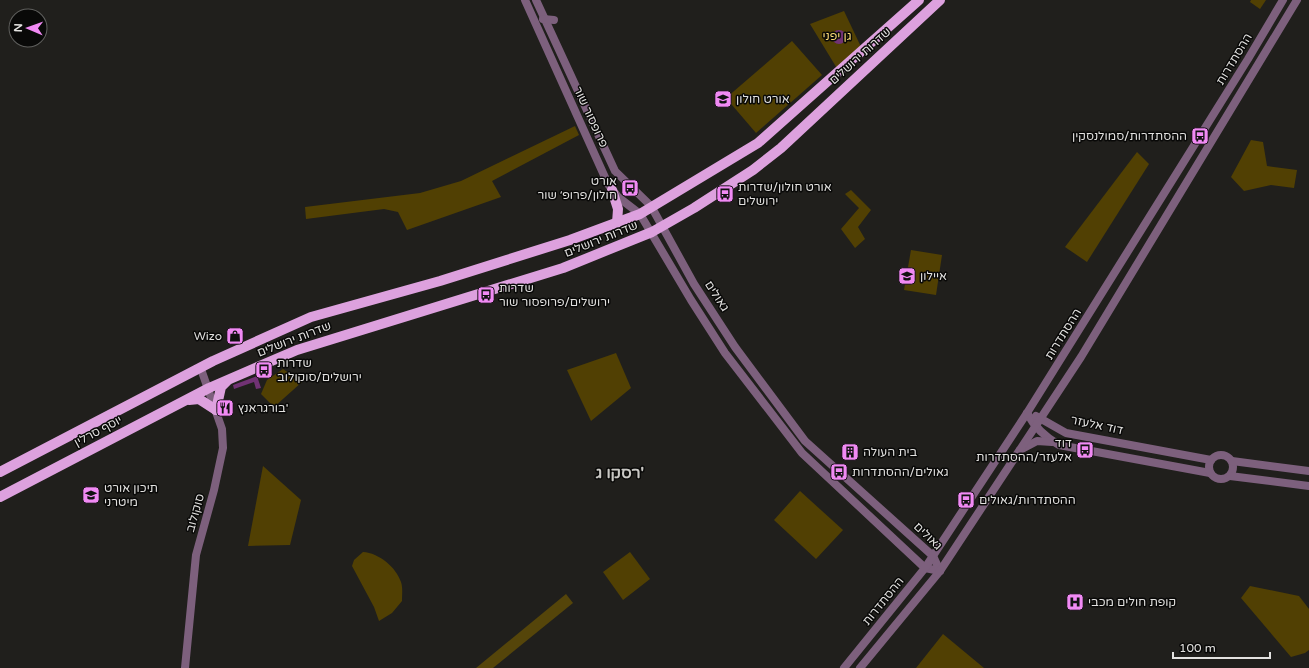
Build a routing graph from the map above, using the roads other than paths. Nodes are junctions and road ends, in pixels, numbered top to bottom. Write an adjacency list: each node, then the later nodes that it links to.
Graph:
1 (525, 0): 9 (street, פרופסור שור)
2 (536, 0): 7 (street, פרופסור שור)
3 (919, 0): 10 (main road, שדרות ירושלים)
4 (940, 0): 13 (main road, שדרות ירושלים)
5 (1283, 0): 20 (street, ההסתדרות)
6 (1297, 0): 21 (street, ההסתדרות)
7 (543, 19): 8 (street); 10 (street, פרופסור שור)
8 (554, 20)
9 (612, 190): 11 (street, פרופסור שור); 12 (main road)
10 (651, 206): 11 (main road, שדרות ירושלים); 13 (street, פרופסור שור)
11 (640, 214): 12 (main road, שדרות ירושלים); 14 (street, פרופסור שור)
12 (617, 223): 15 (main road, שדרות ירושלים)
13 (664, 226): 14 (main road, שדרות ירושלים); 33 (street, גאולים)
14 (652, 232): 16 (main road, שדרות ירושלים); 34 (street, גאולים)
15 (201, 369): 17 (street, סוקולוב); 28 (main road, יוסף סרלין)
16 (229, 380): 17 (main road, שדרות ירושלים); 19 (main road)
17 (209, 388): 18 (main road, יוסף סרלין); 19 (street, סוקולוב)
18 (183, 401): 19 (main road); 32 (main road, יוסף סרלין)
19 (216, 410): 36 (street, סוקולוב)
20 (1028, 413): 21 (street, דוד אלעזר); 22 (street); 33 (street, ההסתדרות)
21 (1041, 418): 22 (street, ההסתדרות); 25 (street, דוד אלעזר)
22 (1035, 427): 23 (street); 24 (street, ההסתדרות)
23 (1060, 445): 24 (street); 29 (street)
24 (1019, 451): 35 (street, ההסתדרות)
25 (1211, 460): 26 (street, דוד אלעזר); 29 (street)
26 (1232, 461): 27 (street, דוד אלעזר); 30 (street)
27 (1309, 471)
28 (0, 472)
29 (1210, 473): 30 (street)
30 (1230, 476): 31 (street)
31 (1309, 486)
32 (0, 497)
33 (933, 556): 34 (street, ההסתדרות); 35 (street, גאולים)
34 (925, 568): 35 (street, גאולים); 37 (street, ההסתדרות)
35 (940, 571): 38 (street, ההסתדרות)
36 (185, 668)
37 (844, 668)
38 (860, 668)

